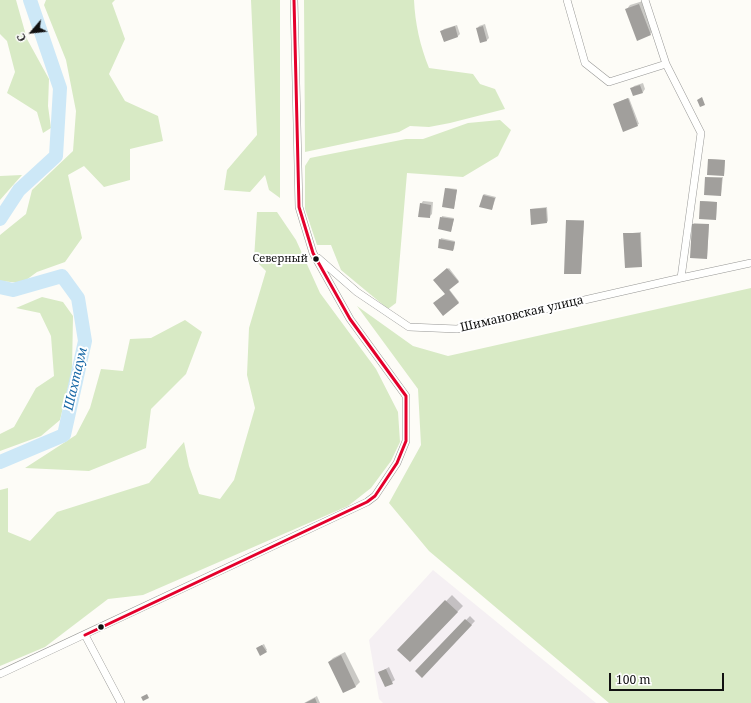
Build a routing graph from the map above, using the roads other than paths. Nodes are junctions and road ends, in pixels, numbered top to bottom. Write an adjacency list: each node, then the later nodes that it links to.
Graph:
1 (294, 0): 5 (street)
2 (567, 0): 4 (street)
3 (645, 0): 4 (street)
4 (666, 64): 7 (street)
5 (313, 254): 7 (street, Шимановская улица); 8 (street)
6 (751, 263): 7 (street, Шимановская улица)
7 (681, 278)
8 (84, 635): 9 (street); 10 (street)
9 (0, 674)
10 (121, 703)

